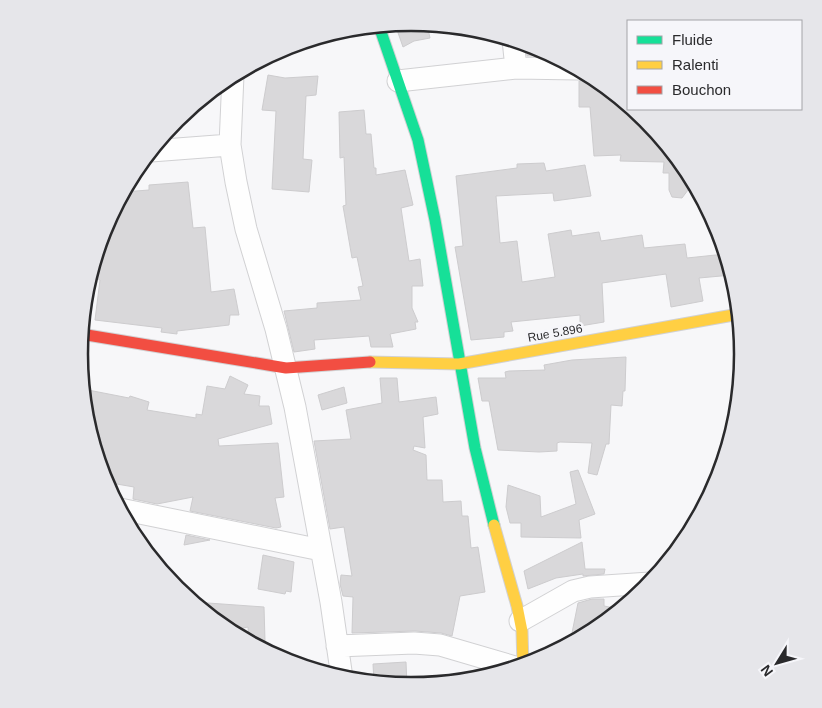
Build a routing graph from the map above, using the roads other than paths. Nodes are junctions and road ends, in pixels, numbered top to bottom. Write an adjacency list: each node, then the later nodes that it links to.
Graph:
1 (381, 33): 5 (street)
2 (514, 48): 3 (street)
3 (516, 68): 4 (street); 5 (street)
4 (561, 69)
5 (398, 81): 11 (street)
6 (233, 86): 7 (street)
7 (230, 145): 8 (street); 12 (street)
8 (161, 150)
9 (731, 315): 11 (street, Rue 5.896)
10 (89, 335): 12 (street, Rue 5.896)
11 (459, 364): 12 (street, Rue 5.896); 16 (street)
12 (286, 368): 14 (street)
13 (129, 511): 14 (street)
14 (322, 550): 17 (street)
15 (637, 584): 16 (street)
16 (520, 621): 18 (street)
17 (338, 646): 19 (street); 20 (street)
18 (522, 657)
19 (503, 664)
20 (341, 669)

